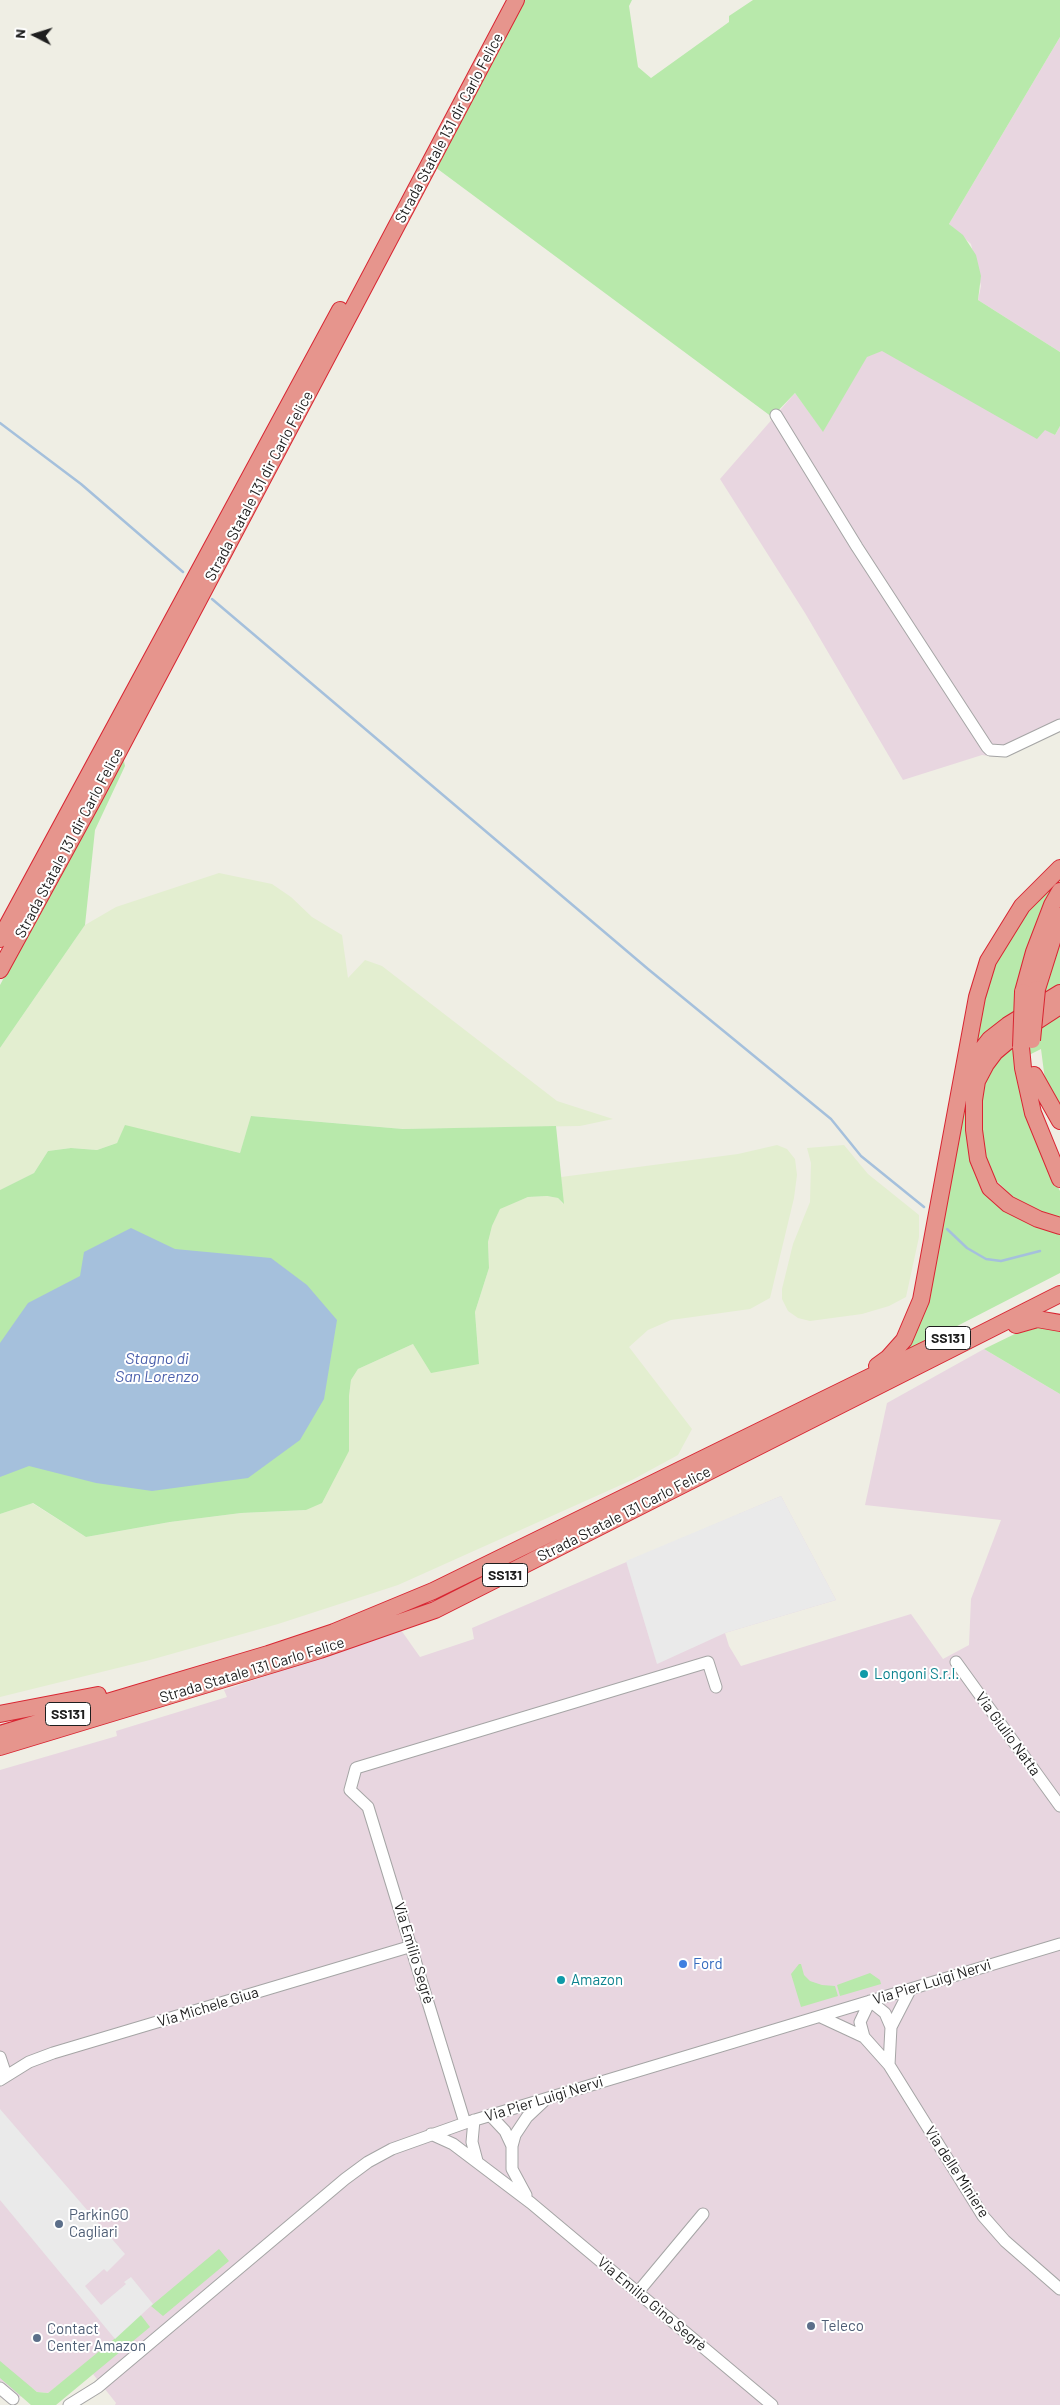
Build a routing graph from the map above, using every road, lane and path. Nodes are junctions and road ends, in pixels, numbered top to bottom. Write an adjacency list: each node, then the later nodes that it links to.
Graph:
1 (507, 0): 8 (highway, Strada Statale 131 dir Carlo Felice)
2 (516, 0): 9 (highway, Strada Statale 131 dir Carlo Felice)
3 (776, 415): 4 (street)
4 (1060, 725)
5 (1060, 868): 14 (highway)
6 (1060, 891): 10 (highway)
7 (1060, 916): 10 (highway)
8 (0, 939)
9 (0, 970)
10 (1030, 991): 13 (highway, bridge)
11 (1060, 993): 14 (highway)
12 (1060, 1006): 19 (highway)
13 (1026, 1044): 15 (highway); 18 (highway)
14 (962, 1074): 24 (highway)
15 (1034, 1075): 16 (highway); 17 (highway)
16 (1060, 1121)
17 (1060, 1155)
18 (1060, 1179)
19 (1060, 1226)
20 (1060, 1282): 24 (highway, Strada Statale 131 Carlo Felice / SS131)
21 (1060, 1294): 23 (highway, Strada Statale 131 Carlo Felice / SS131)
22 (1060, 1323): 23 (highway)
23 (982, 1333): 29 (highway, Strada Statale 131 Carlo Felice / SS131)
24 (835, 1394): 27 (highway, Strada Statale 131 Carlo Felice / SS131)
25 (956, 1662): 33 (street, Via Giulio Natta)
26 (716, 1687): 35 (street, Via Emilio Segrè)
27 (135, 1693): 28 (highway); 30 (highway, Strada Statale 131 Carlo Felice / SS131)
28 (0, 1714)
29 (106, 1716): 31 (highway, Strada Statale 131 Carlo Felice / SS131); 32 (highway)
30 (0, 1734)
31 (0, 1747)
32 (0, 1754)
33 (1060, 1806)
34 (1060, 1944): 36 (street, Via Pier Luigi Nervi)
35 (412, 1946): 43 (street, Via Michele Giua); 46 (street, Via Emilio Segrè)
36 (910, 1990): 37 (street, Via Pier Luigi Nervi); 39 (street)
37 (870, 2001): 38 (street, Via Pier Luigi Nervi); 39 (street); 40 (street)
38 (821, 2017): 40 (street, Via delle Miniere); 44 (street, Via Pier Luigi Nervi)
39 (891, 2026): 42 (street)
40 (864, 2037): 42 (street, Via delle Miniere)
41 (0, 2057): 43 (street, Via Michele Giua)
42 (889, 2065): 52 (street, Via delle Miniere)
43 (3, 2077)
44 (548, 2098): 45 (street, Via Pier Luigi Nervi); 48 (street)
45 (490, 2116): 46 (street, Via Pier Luigi Nervi); 48 (street)
46 (470, 2122): 47 (street, Via Pier Luigi Nervi); 49 (street, Via Emilio Segrè)
47 (431, 2134): 49 (street); 54 (street, Via Pier Luigi Nervi)
48 (512, 2146): 50 (street)
49 (477, 2161): 50 (street)
50 (531, 2203): 53 (street, Via Emilio Gino Segrè)
51 (703, 2214): 53 (street)
52 (1060, 2289)
53 (638, 2292): 57 (street, Via Emilio Gino Segrè)
54 (98, 2387): 58 (street, Via Pier Luigi Nervi); 59 (street, Via Pier Luigi Nervi)
55 (0, 2388): 56 (street)
56 (14, 2398)
57 (765, 2403)
58 (69, 2405)
59 (86, 2405)

